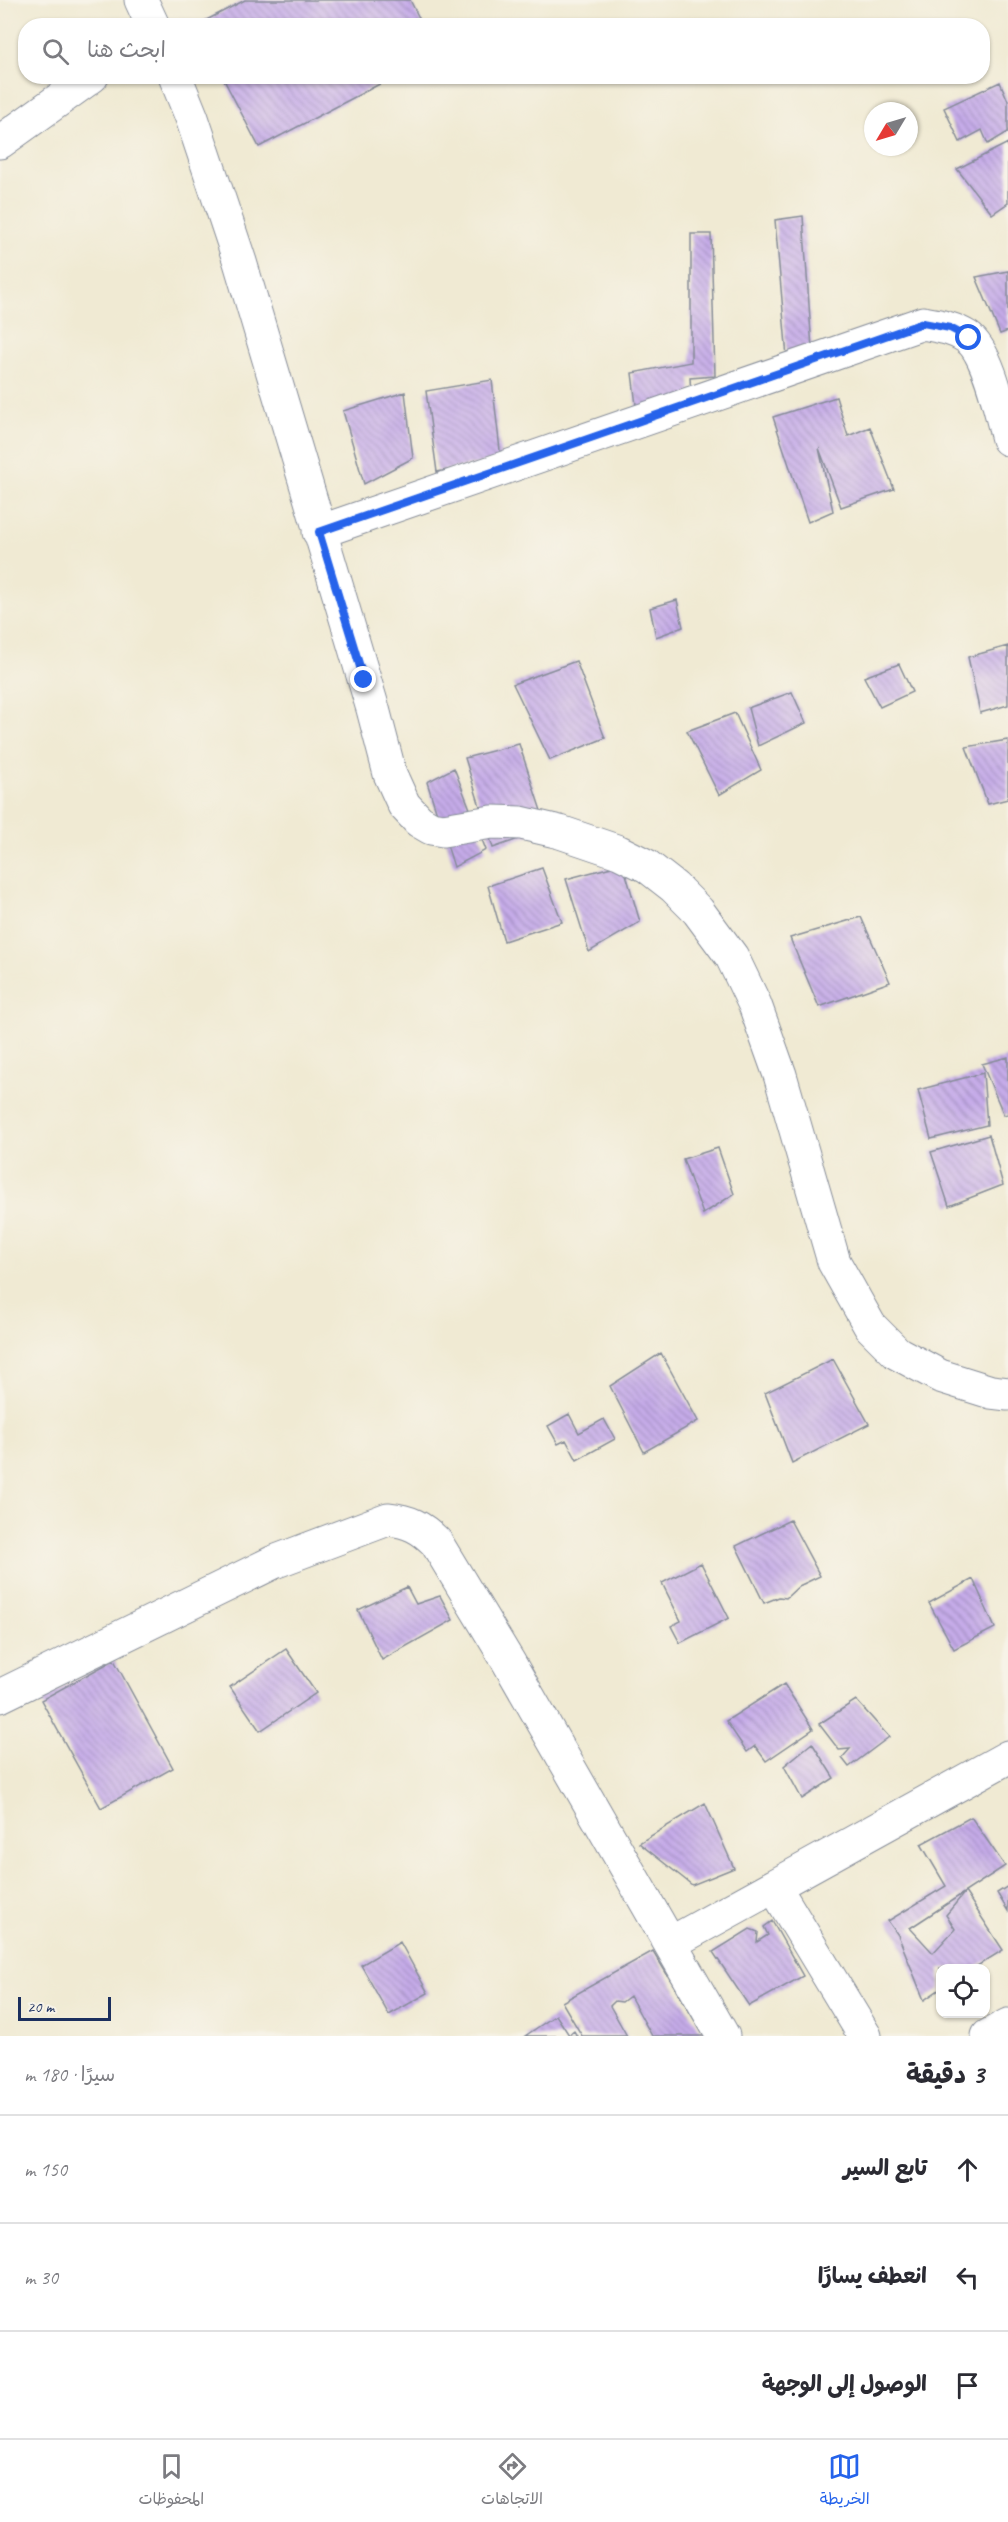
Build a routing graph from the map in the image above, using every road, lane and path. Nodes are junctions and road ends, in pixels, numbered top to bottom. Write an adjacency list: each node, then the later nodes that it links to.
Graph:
1 (141, 0): 2 (street)
2 (149, 18)
3 (81, 84): 5 (street)
4 (178, 84): 7 (street)
5 (0, 142)
6 (1008, 440): 7 (street)
7 (319, 532): 8 (street)
8 (1002, 1401)
9 (0, 1696): 12 (street)
10 (1008, 1757): 11 (street)
11 (774, 1886): 12 (street); 15 (street)
12 (671, 1943): 14 (street)
13 (1008, 2025): 16 (street)
14 (723, 2036)
15 (864, 2036)
16 (988, 2036)

